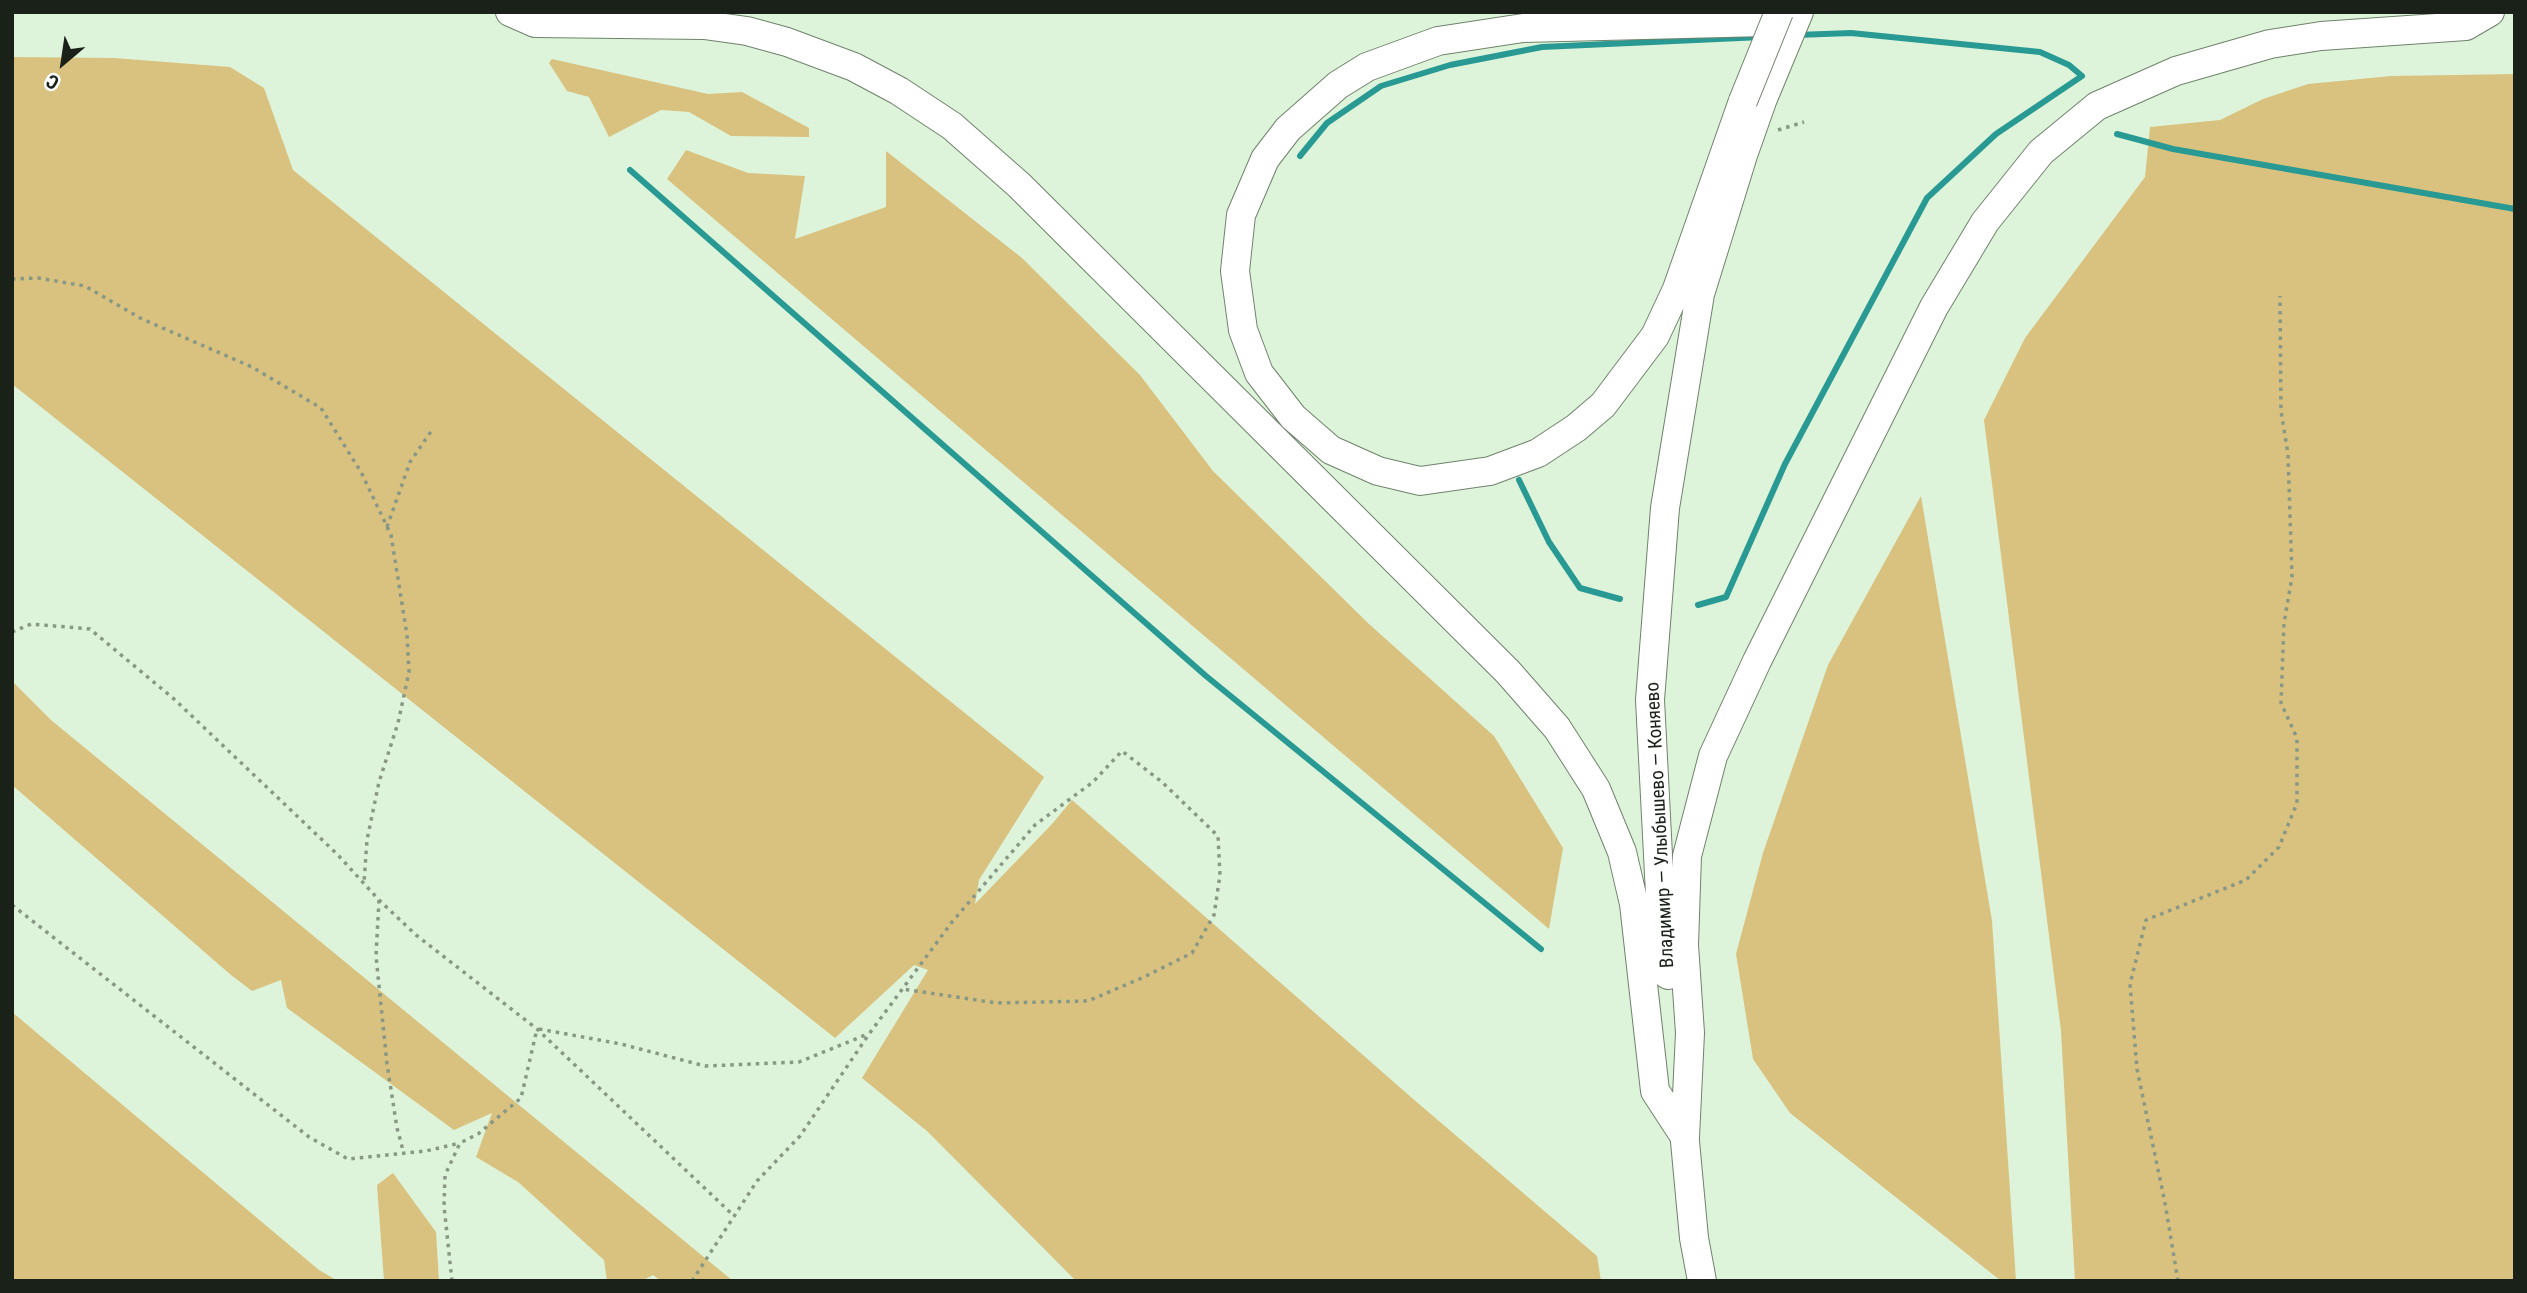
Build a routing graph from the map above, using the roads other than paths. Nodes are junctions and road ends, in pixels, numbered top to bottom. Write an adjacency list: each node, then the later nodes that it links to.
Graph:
1 (510, 12): 6 (main road)
2 (1779, 12): 5 (main road, bridge)
3 (1798, 12): 5 (main road, Владимир — Улыбышево — Коняево); 5 (main road)
4 (2490, 12): 6 (main road)
5 (1753, 101): 6 (main road, Владимир — Улыбышево — Коняево)
6 (1685, 1137): 7 (main road, Владимир — Улыбышево — Коняево)
7 (1693, 1238): 8 (main road, Владимир — Улыбышево — Коняево); 9 (main road, Владимир — Улыбышево — Коняево)
8 (1692, 1281)
9 (1702, 1281)

